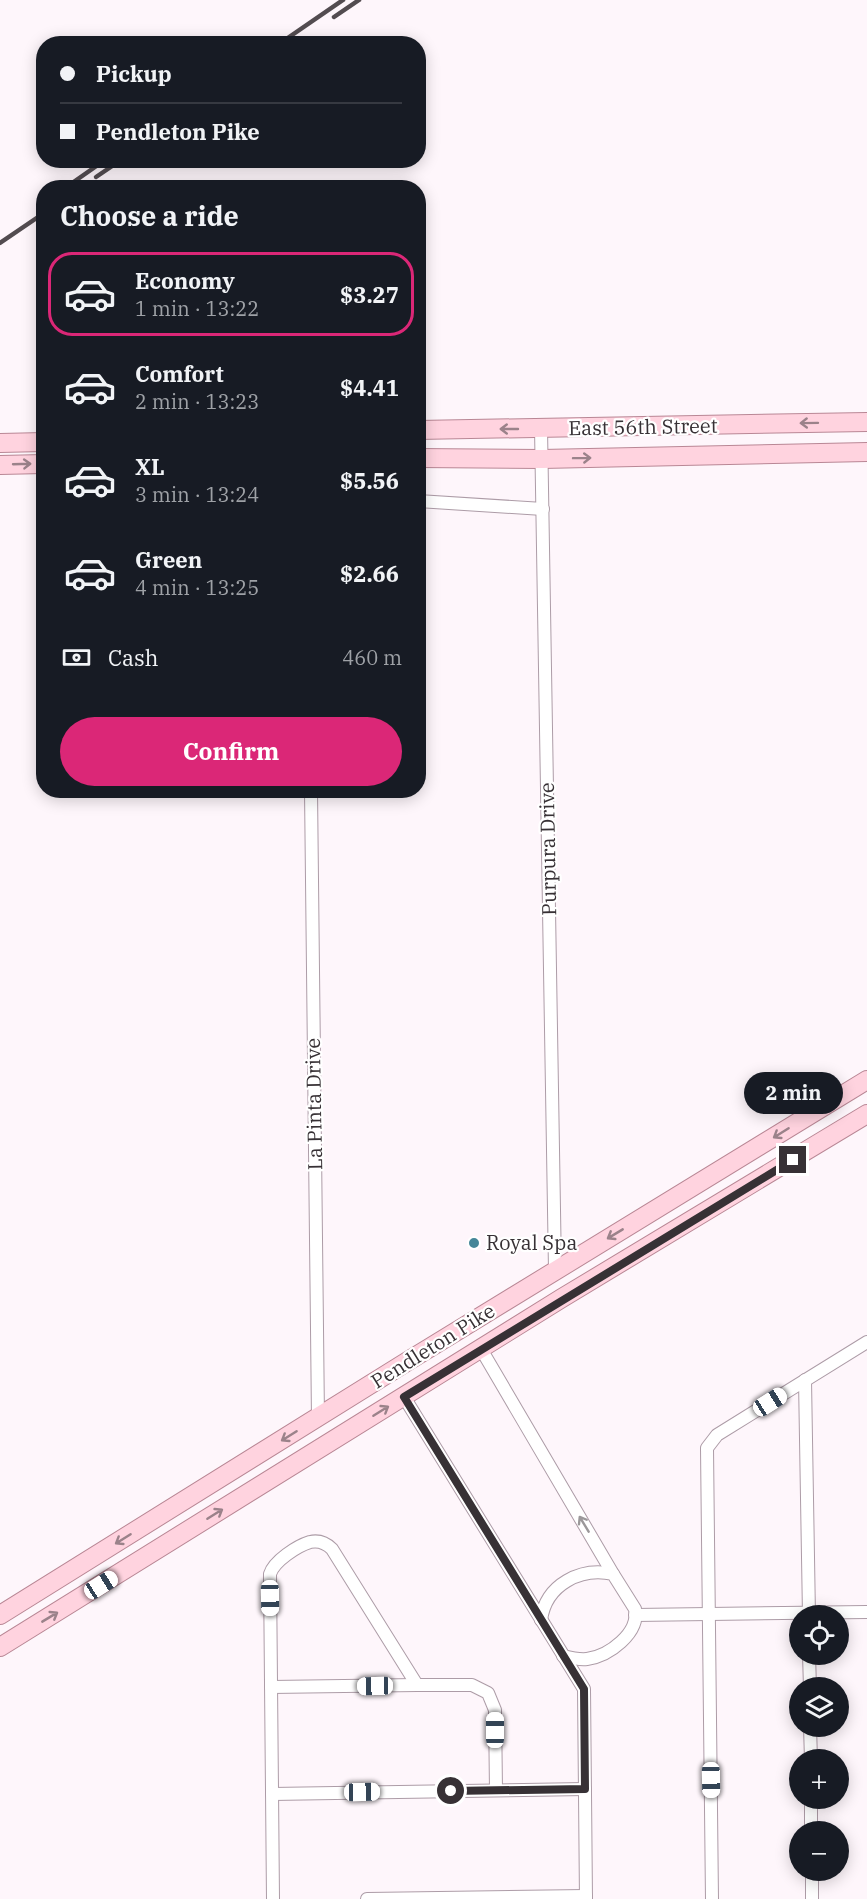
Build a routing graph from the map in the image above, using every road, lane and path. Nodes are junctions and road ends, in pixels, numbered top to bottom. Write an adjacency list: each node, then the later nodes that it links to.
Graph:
1 (867, 422): 2 (main road, East 56th Street, one-way to 2)
2 (541, 428): 3 (main road, East 56th Street, one-way to 3); 8 (street, Purpura Drive)
3 (426, 430)
4 (36, 442): 5 (main road)
5 (0, 443)
6 (867, 452): 8 (main road, East 56th Street, one-way to 6)
7 (426, 458): 8 (main road, East 56th Street)
8 (542, 459): 12 (street, Purpura Drive)
9 (36, 464): 10 (main road, one-way to 9)
10 (0, 465)
11 (426, 502): 12 (street)
12 (543, 509): 16 (street, Purpura Drive)
13 (311, 798): 21 (street, La Pinta Drive)
14 (867, 1080): 16 (main road, Pendleton Pike, one-way to 16)
15 (867, 1114): 18 (main road, Pendleton Pike)
16 (555, 1270): 21 (main road, Pendleton Pike)
17 (867, 1342): 19 (street)
18 (481, 1349): 20 (main road, Pendleton Pike); 22 (street, one-way to 18)
19 (806, 1380): 23 (street); 26 (street)
20 (404, 1397): 30 (street); 31 (main road, Pendleton Pike, one-way to 20)
21 (318, 1418): 28 (main road, Pendleton Pike, one-way to 28)
22 (614, 1574): 29 (street); 30 (street)
23 (809, 1605)
24 (867, 1612): 25 (street)
25 (849, 1613)
26 (708, 1614): 27 (street); 29 (street); 42 (street)
27 (789, 1614)
28 (0, 1615)
29 (635, 1615): 32 (street)
30 (541, 1620): 32 (street)
31 (0, 1647)
32 (563, 1656): 35 (street)
33 (417, 1685): 34 (street); 34 (street); 36 (street)
34 (271, 1687): 37 (street)
35 (585, 1789): 36 (street); 39 (street)
36 (496, 1790): 37 (street)
37 (272, 1794): 40 (street)
38 (812, 1881): 43 (street)
39 (586, 1898): 41 (street)
40 (273, 1899)
41 (367, 1899)
42 (712, 1899)
43 (812, 1899)

